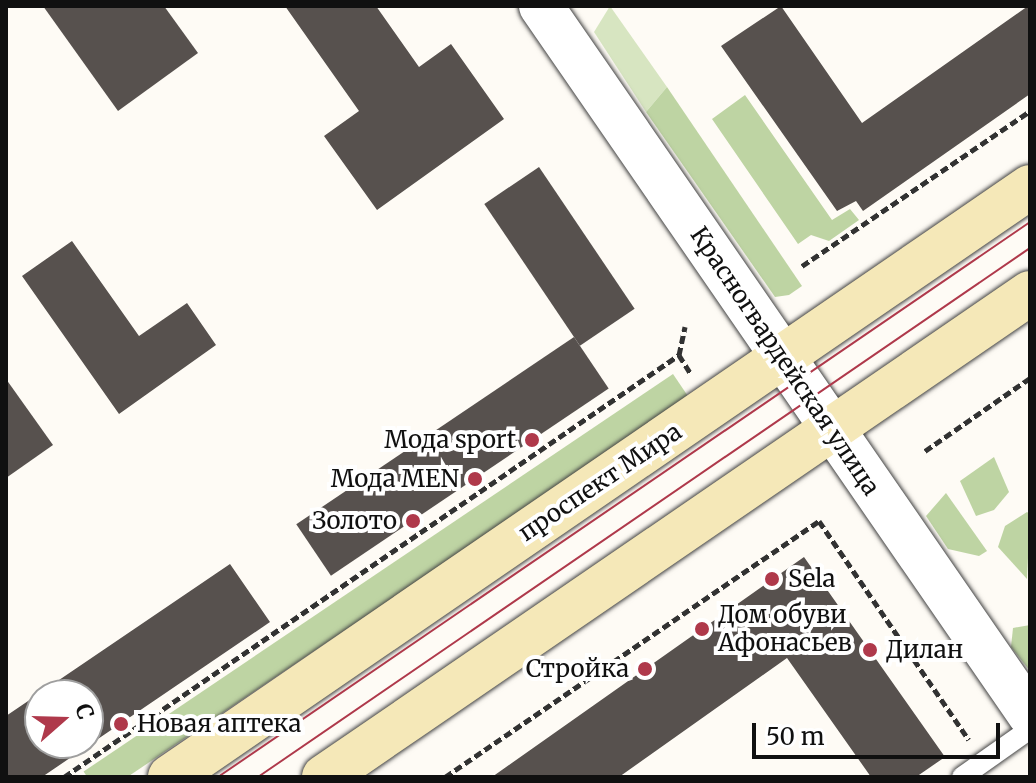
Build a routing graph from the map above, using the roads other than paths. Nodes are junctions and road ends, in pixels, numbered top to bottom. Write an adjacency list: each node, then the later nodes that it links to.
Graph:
1 (541, 6): 4 (street, Красногвардейская улица)
2 (1030, 187): 4 (main road, проспект Мира)
3 (1030, 293): 5 (main road)
4 (782, 357): 5 (street, Красногвардейская улица); 8 (main road, проспект Мира)
5 (832, 429): 6 (street, Красногвардейская улица); 9 (main road)
6 (1030, 715)
7 (1030, 729): 10 (lane)
8 (170, 777)
9 (324, 777)
10 (962, 777)

